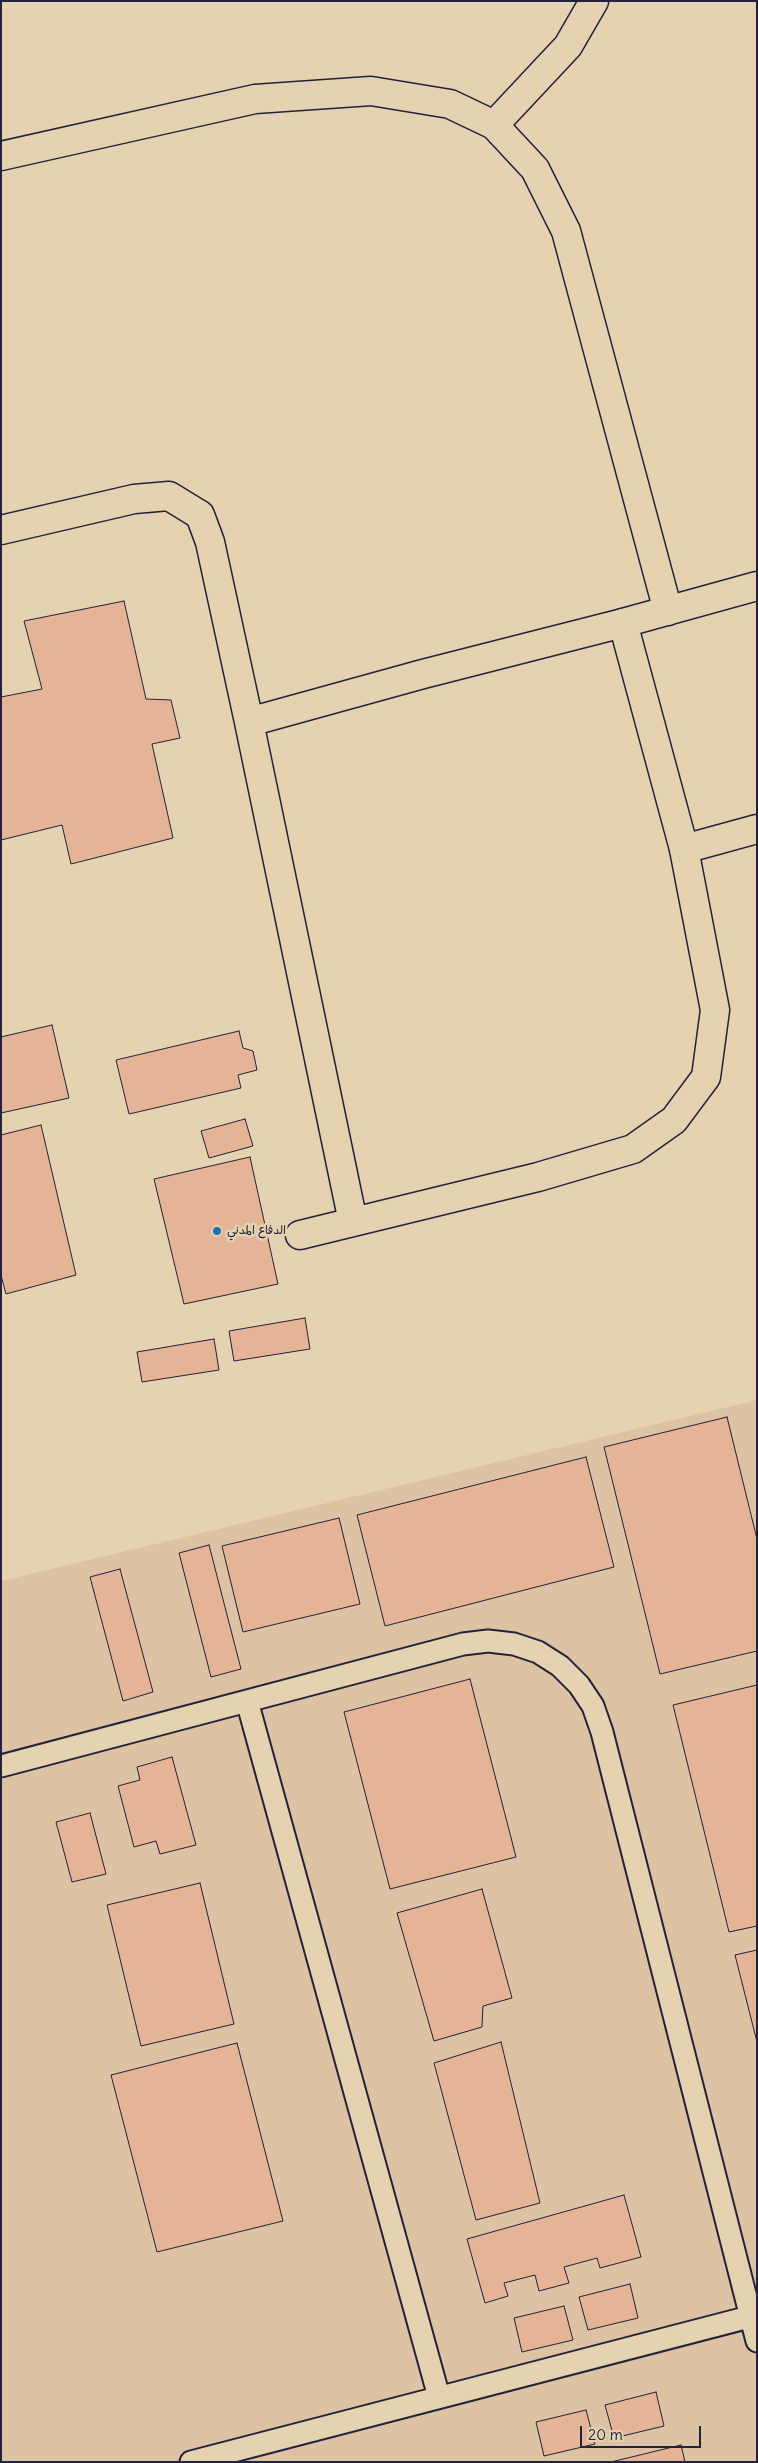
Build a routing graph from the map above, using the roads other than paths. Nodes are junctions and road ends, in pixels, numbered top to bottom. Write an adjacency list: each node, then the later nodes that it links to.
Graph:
1 (594, 1): 2 (street)
2 (494, 125): 3 (street); 6 (street)
3 (1, 156)
4 (1, 530): 8 (street)
5 (757, 586): 6 (street)
6 (668, 611): 7 (street)
7 (623, 623): 8 (street); 10 (street)
8 (249, 722): 11 (street)
9 (757, 829): 10 (street)
10 (684, 849): 11 (street)
11 (353, 1222): 12 (street)
12 (300, 1235)
13 (247, 1701): 14 (lane); 15 (lane); 17 (lane)
14 (1, 1766)
15 (754, 2316): 16 (lane); 17 (lane)
16 (757, 2341)
17 (439, 2398): 18 (lane)
18 (191, 2462)

